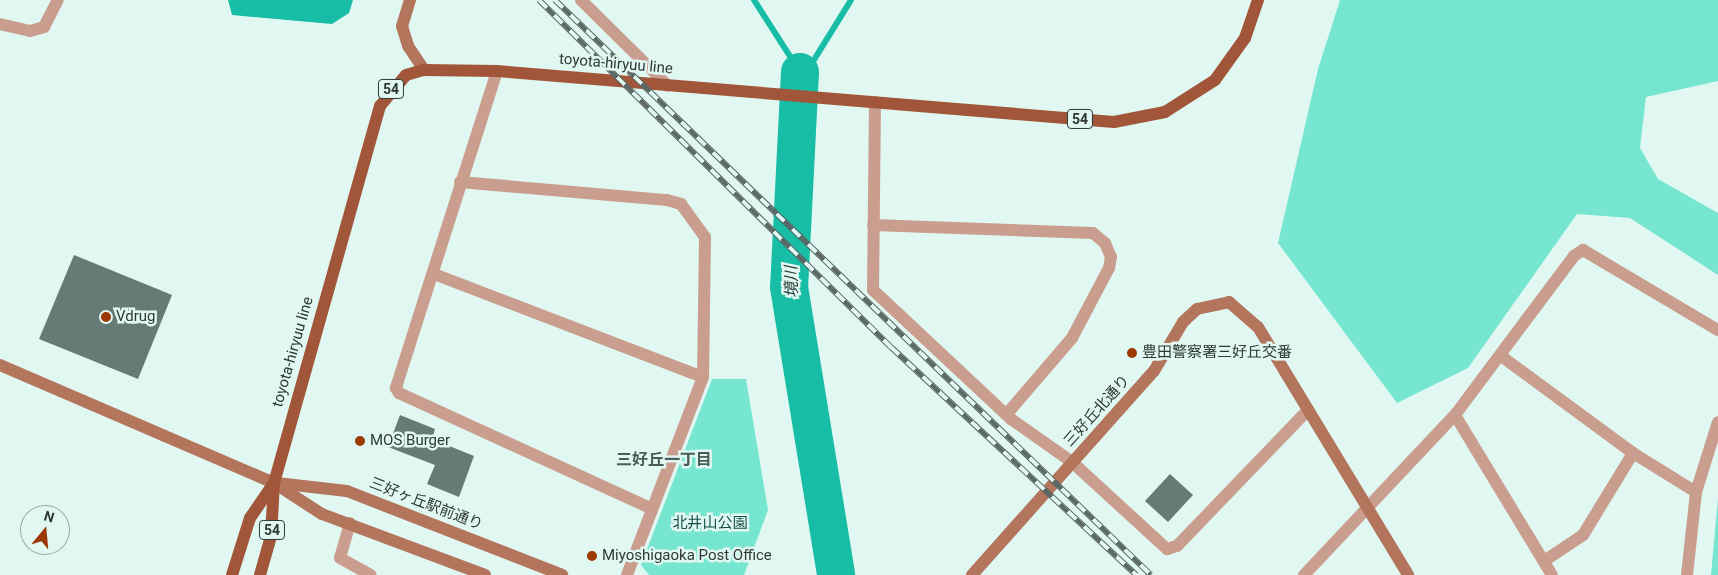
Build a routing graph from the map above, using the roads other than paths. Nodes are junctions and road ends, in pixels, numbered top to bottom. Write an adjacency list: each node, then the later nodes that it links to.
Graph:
1 (58, 0): 5 (street)
2 (410, 0): 6 (street)
3 (581, 0): 8 (street)
4 (1258, 0): 9 (main road, toyota-hiryuu line / 54)
5 (0, 24)
6 (424, 70): 7 (main road, toyota-hiryuu line / 54); 23 (main road, toyota-hiryuu line / 54)
7 (497, 71): 8 (main road, toyota-hiryuu line / 54); 10 (street)
8 (668, 86): 9 (main road, toyota-hiryuu line / 54)
9 (875, 102): 11 (street)
10 (460, 182): 12 (street); 16 (street)
11 (873, 225): 18 (street); 18 (street)
12 (434, 274): 16 (street); 26 (street)
13 (1718, 330): 14 (street)
14 (1501, 356): 19 (street); 21 (street)
15 (0, 366): 23 (street)
16 (703, 376): 26 (street)
17 (1308, 410): 22 (street); 22 (street, 三好丘北通り); 25 (street, 三好丘北通り)
18 (1006, 415): 22 (street)
19 (1455, 415): 25 (street); 28 (street)
20 (1718, 422): 24 (street)
21 (1633, 453): 24 (street); 28 (street)
22 (1072, 462): 35 (street, 三好丘北通り)
23 (274, 483): 27 (street); 29 (main road, toyota-hiryuu line / 54); 30 (main road, 54); 33 (street, 三好ヶ丘駅前通り)
24 (1696, 492): 39 (street)
25 (1368, 507): 36 (street); 37 (street, 三好丘北通り)
26 (652, 508): 34 (street)
27 (350, 523): 31 (street); 32 (street)
28 (1544, 561): 38 (street)
29 (232, 575)
30 (260, 575)
31 (371, 575)
32 (485, 575)
33 (562, 575)
34 (627, 575)
35 (972, 575)
36 (1304, 575)
37 (1408, 575)
38 (1552, 575)
39 (1687, 575)

